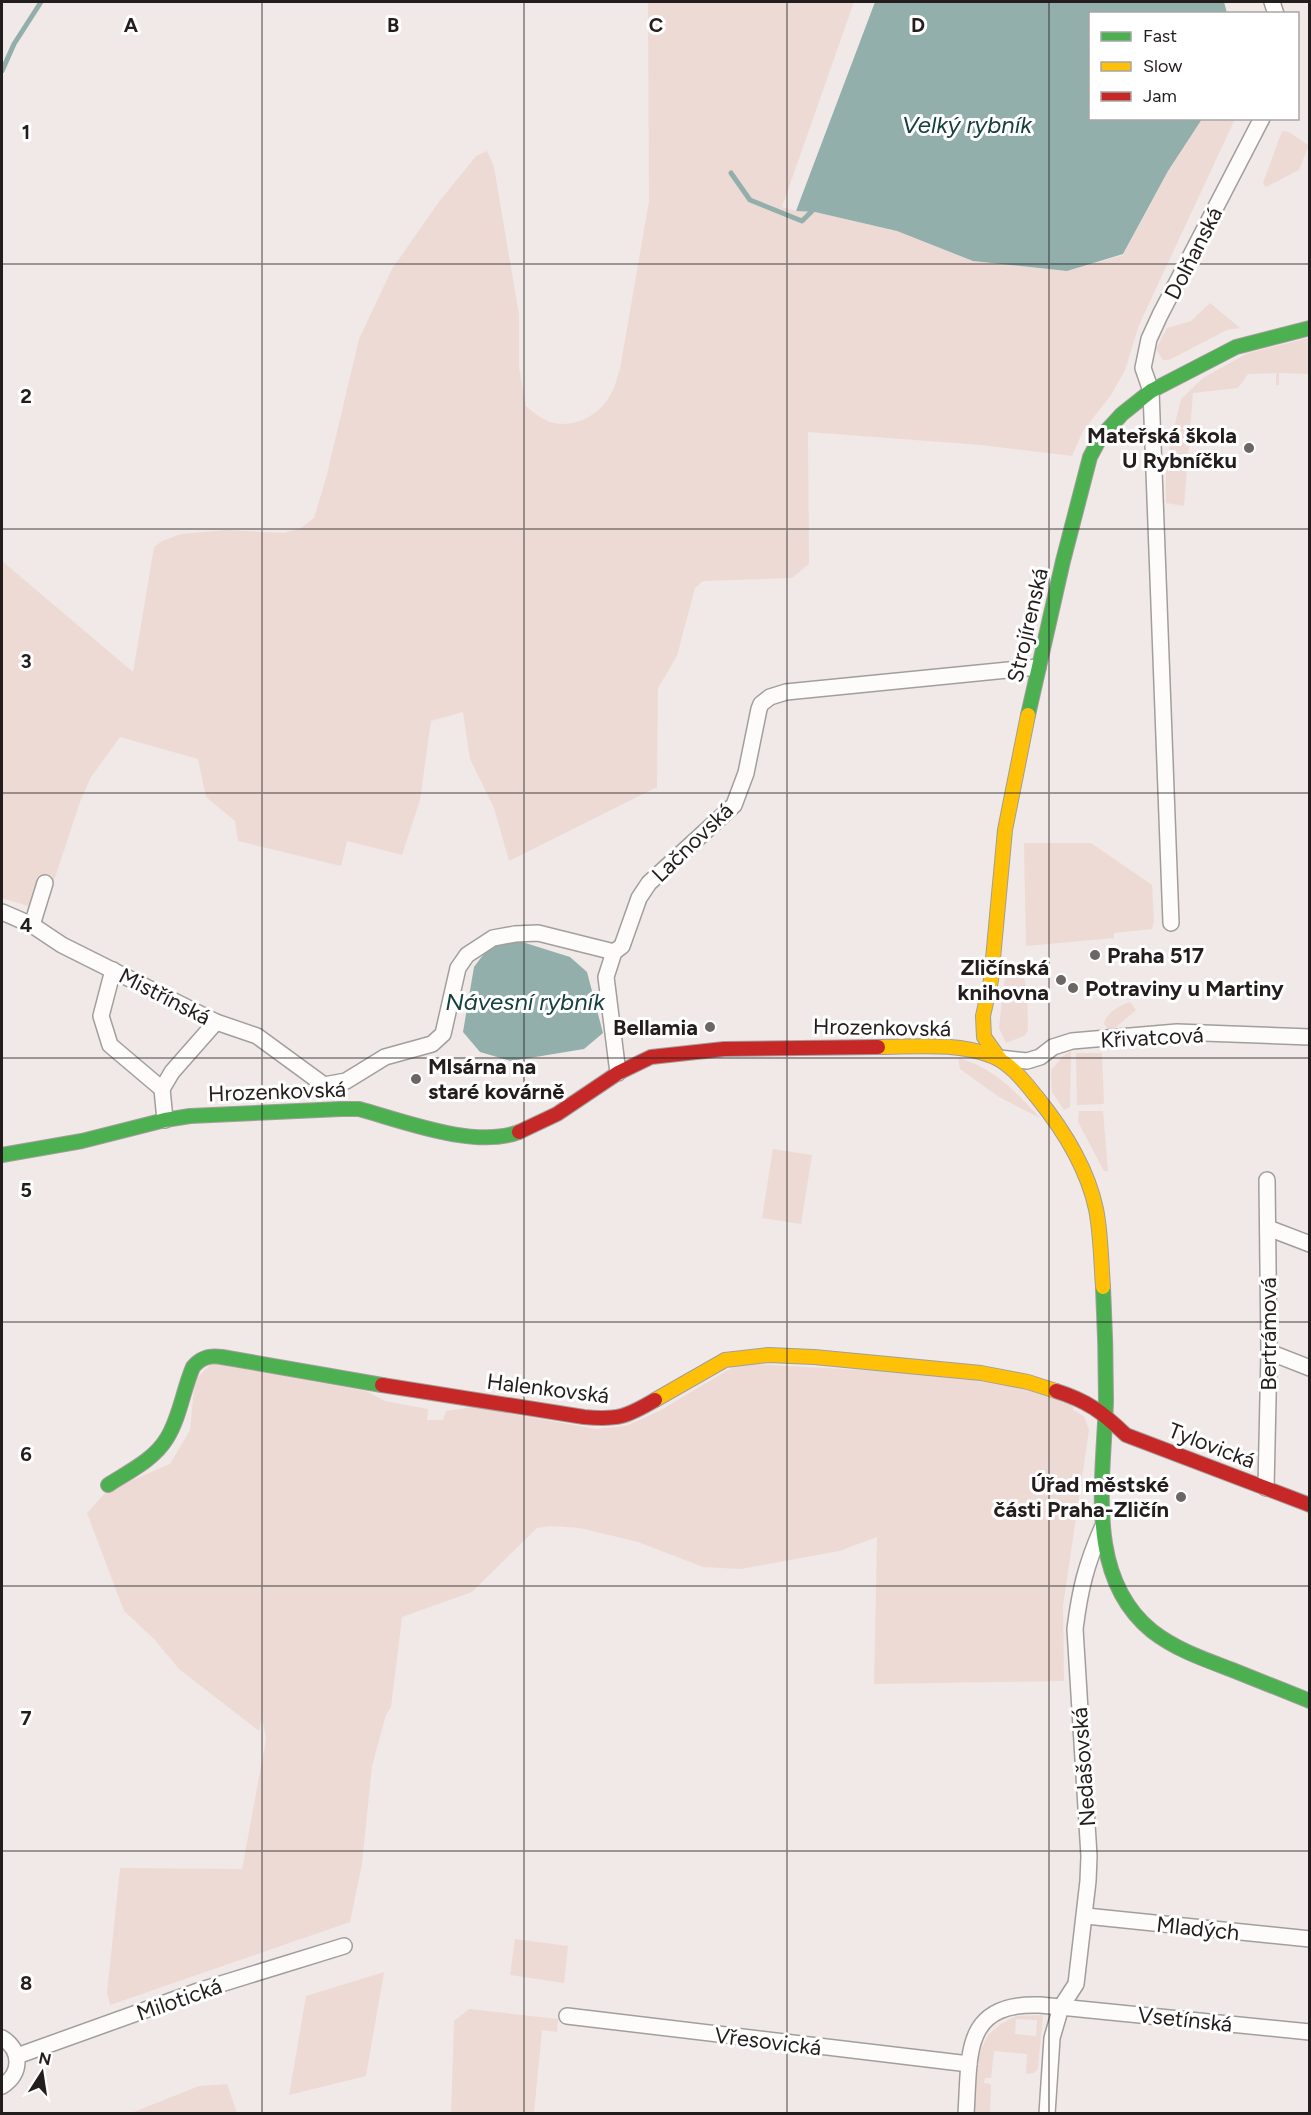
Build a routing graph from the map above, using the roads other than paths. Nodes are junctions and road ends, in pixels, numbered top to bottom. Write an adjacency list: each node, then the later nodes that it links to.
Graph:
1 (1261, 120): 3 (street, Dolňanská)
2 (1310, 328): 3 (street, Strojírenská)
3 (1151, 391): 4 (street, Strojírenská); 7 (street, Dolňanská)
4 (1038, 667): 9 (street, Lačnovská); 13 (street, Strojírenská)
5 (45, 882): 8 (street)
6 (2, 912): 8 (street, Mistřínská)
7 (1171, 922)
8 (32, 925): 10 (street, Mistřínská)
9 (614, 952): 14 (street, Lačnovská); 15 (street)
10 (113, 970): 11 (street, Mistřínská); 16 (street)
11 (216, 1022): 15 (street, Mistřínská); 16 (street)
12 (1310, 1037): 13 (street, Křivatcová)
13 (999, 1058): 14 (street, Hrozenkovská); 25 (street)
14 (618, 1073): 17 (street, Hrozenkovská)
15 (324, 1085): 17 (street)
16 (162, 1089): 18 (street)
17 (324, 1110): 18 (street, Hrozenkovská)
18 (165, 1120): 19 (street, Hrozenkovská)
19 (2, 1155)
20 (1268, 1180): 21 (street, Bertrámová)
21 (1268, 1228): 22 (street); 23 (street, Bertrámová)
22 (1310, 1244)
23 (1269, 1352): 24 (street); 27 (street, Bertrámová)
24 (1310, 1368)
25 (1105, 1415): 26 (street, Halenkovská); 27 (street, Tylovická); 29 (street)
26 (108, 1485)
27 (1266, 1488): 28 (street, Tylovická)
28 (1310, 1505)
29 (1103, 1527): 30 (street); 31 (street, Nedašovská)
30 (1310, 1701)
31 (1086, 1916): 32 (street, Mladých); 34 (street, Nedašovská)
32 (1310, 1939)
33 (344, 1946): 38 (street, Milotická)
34 (1061, 2007): 36 (street, Vsetínská); 39 (street); 42 (street, Nedašovská)
35 (567, 2016): 39 (street, Vřesovická)
36 (1310, 2032)
37 (2, 2038): 38 (street)
38 (17, 2056): 40 (street)
39 (969, 2064): 41 (street)
40 (2, 2086)
41 (966, 2114)
42 (1047, 2114)

